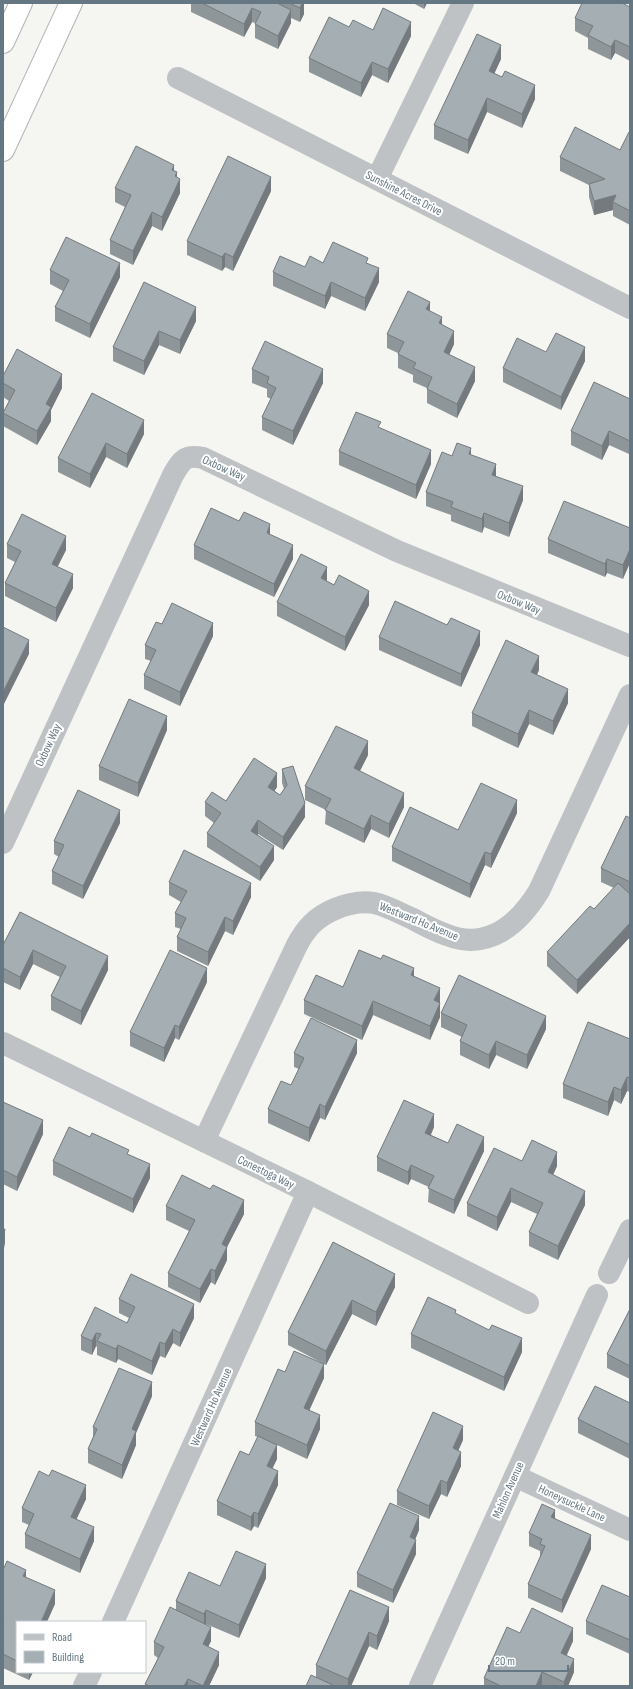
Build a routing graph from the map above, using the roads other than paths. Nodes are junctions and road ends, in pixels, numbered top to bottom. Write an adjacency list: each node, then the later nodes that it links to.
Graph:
1 (21, 3): 4 (highway)
2 (71, 3): 6 (highway)
3 (462, 3): 7 (street)
4 (3, 42)
5 (178, 78): 7 (street, Sunshine Acres Drive)
6 (3, 150)
7 (377, 179): 8 (street, Sunshine Acres Drive)
8 (630, 308)
9 (630, 646): 11 (street, Oxbow Way)
10 (630, 695): 13 (street, Westward Ho Avenue)
11 (3, 843)
12 (3, 1043): 13 (street, Conestoga Way)
13 (204, 1141): 14 (street, Conestoga Way)
14 (308, 1192): 18 (street, Conestoga Way); 21 (street, Westward Ho Avenue)
15 (630, 1230): 16 (street)
16 (609, 1273)
17 (597, 1294): 19 (street, Mahlon Avenue)
18 (528, 1303)
19 (514, 1476): 20 (street, Honeysuckle Lane); 24 (street, Mahlon Avenue)
20 (630, 1530)
21 (113, 1621)
22 (90, 1673): 23 (street)
23 (84, 1686)
24 (420, 1686)

